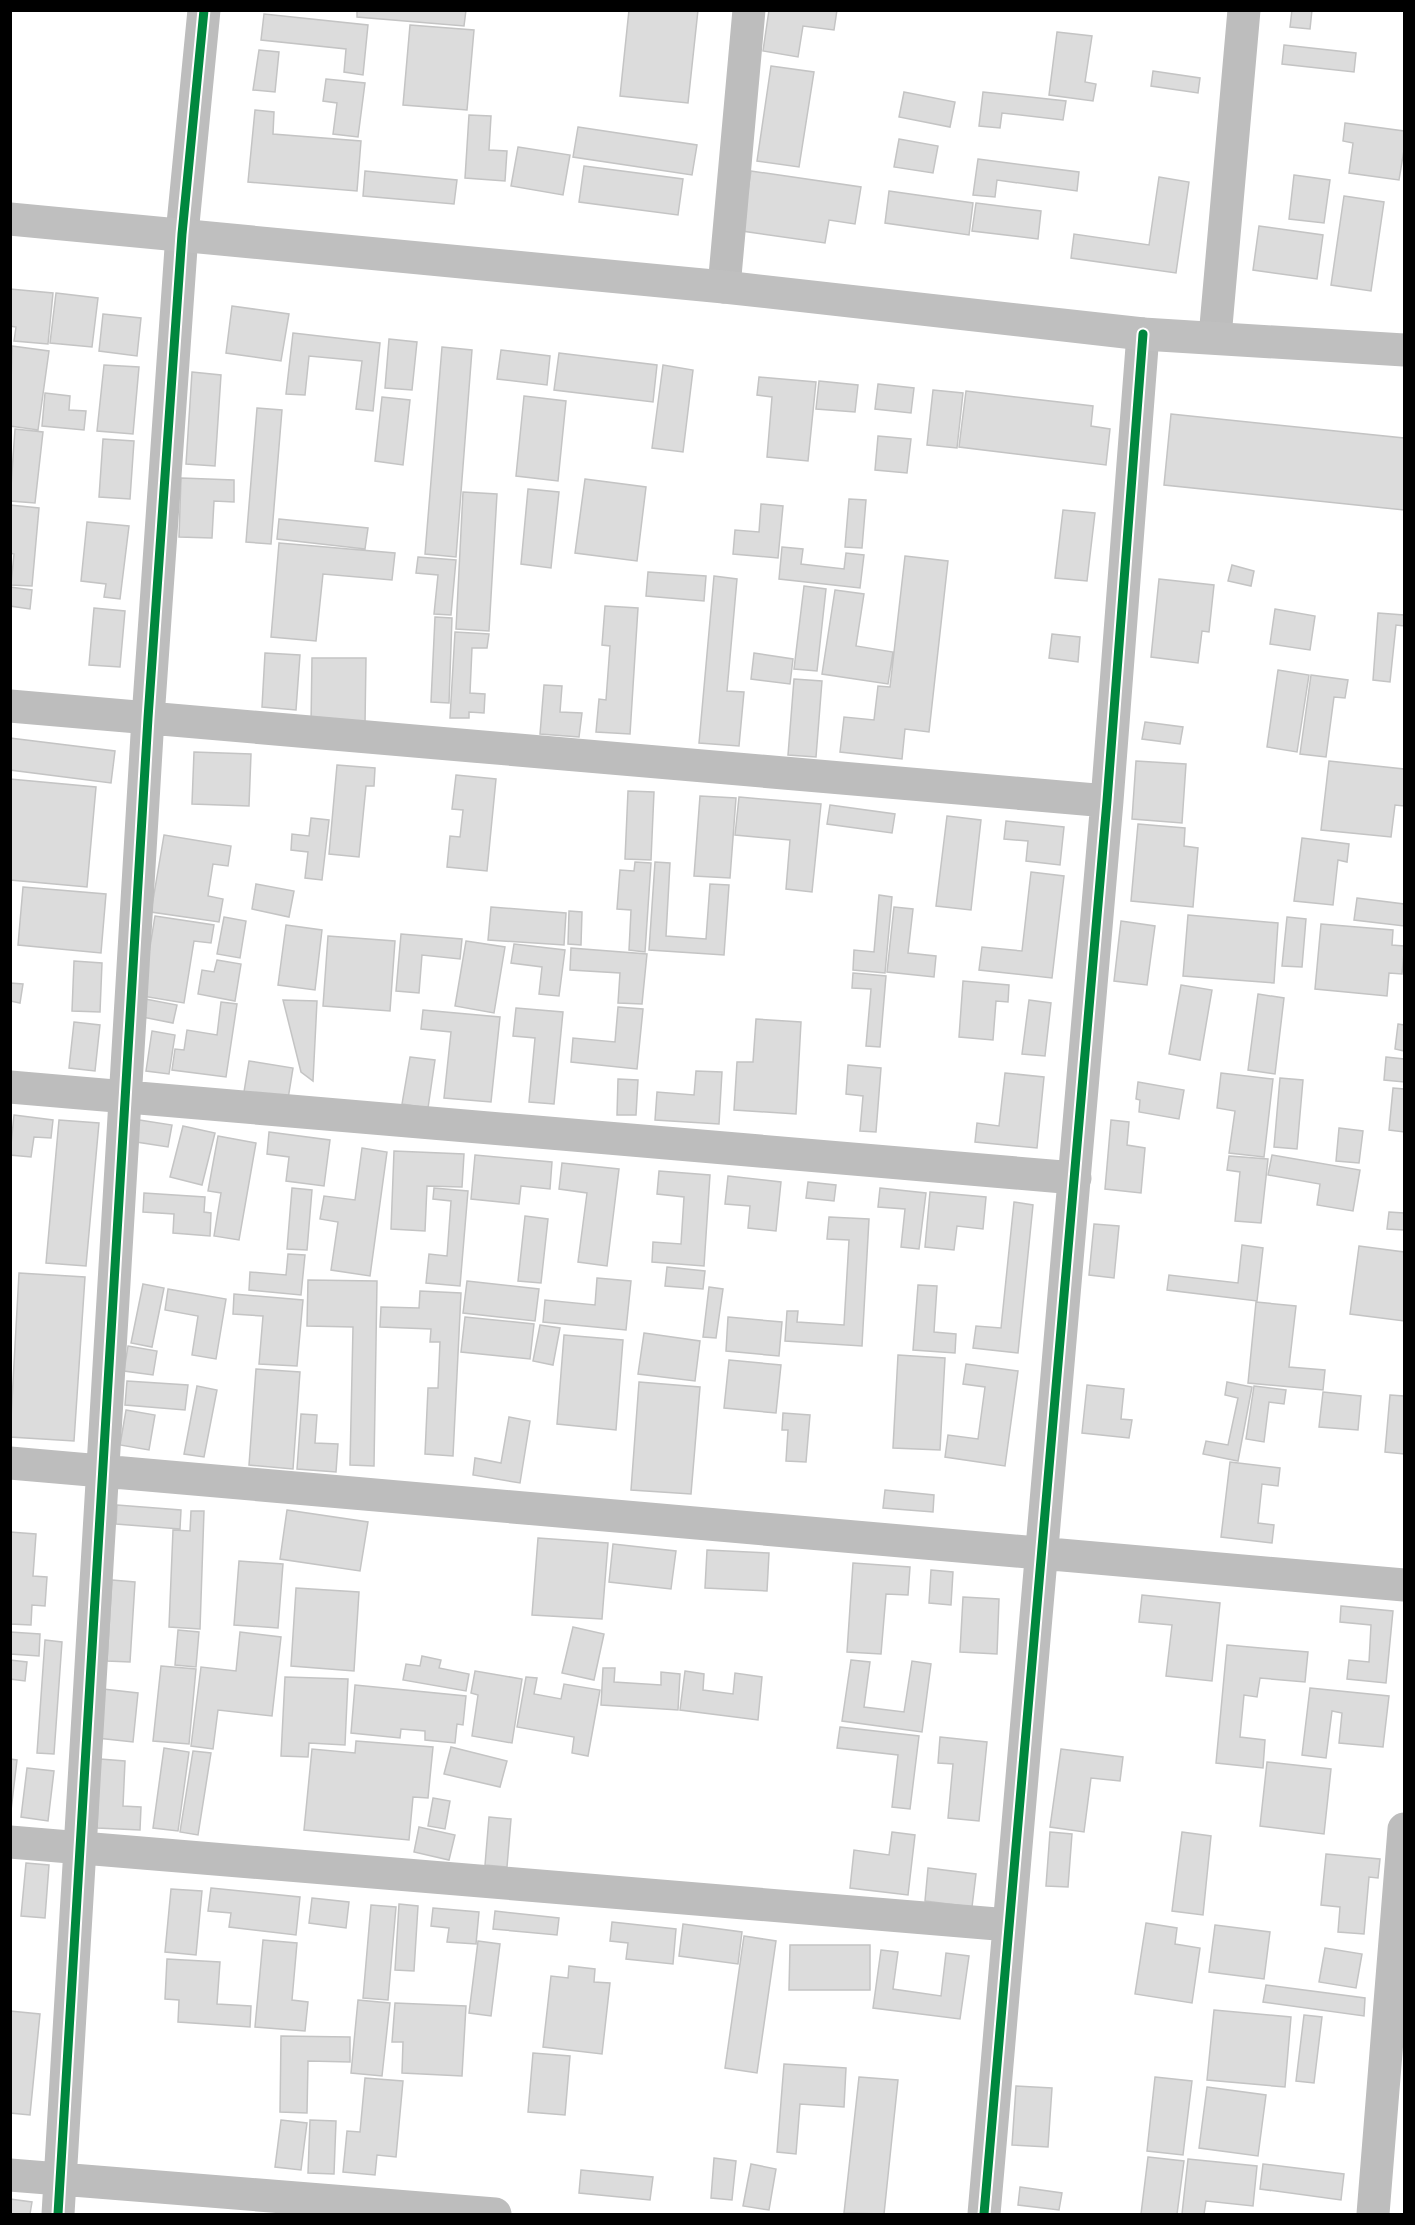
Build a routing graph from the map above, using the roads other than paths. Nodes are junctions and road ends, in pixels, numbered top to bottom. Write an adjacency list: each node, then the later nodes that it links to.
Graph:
1 (204, 10): 5 (street)
2 (749, 10): 6 (street)
3 (1244, 10): 8 (street)
4 (10, 219): 5 (main road)
5 (182, 234): 6 (main road); 11 (street)
6 (724, 287): 7 (main road)
7 (1143, 334): 8 (main road); 12 (street)
8 (1215, 337): 9 (main road)
9 (1404, 350)
10 (10, 706): 11 (street)
11 (148, 718): 12 (street); 14 (street)
12 (1107, 801): 15 (street)
13 (10, 1087): 14 (street)
14 (125, 1097): 15 (street); 17 (street)
15 (1075, 1178): 18 (street)
16 (10, 1463): 17 (street)
17 (103, 1471): 18 (street); 22 (street)
18 (1042, 1553): 19 (street); 23 (street)
19 (1404, 1585)
20 (1404, 1829): 29 (street)
21 (10, 1842): 22 (street)
22 (80, 1848): 23 (street); 25 (street)
23 (1009, 1925): 28 (street)
24 (10, 2175): 25 (street)
25 (60, 2179): 26 (street); 27 (street)
26 (58, 2214)
27 (495, 2214)
28 (984, 2214)
29 (1373, 2214)

